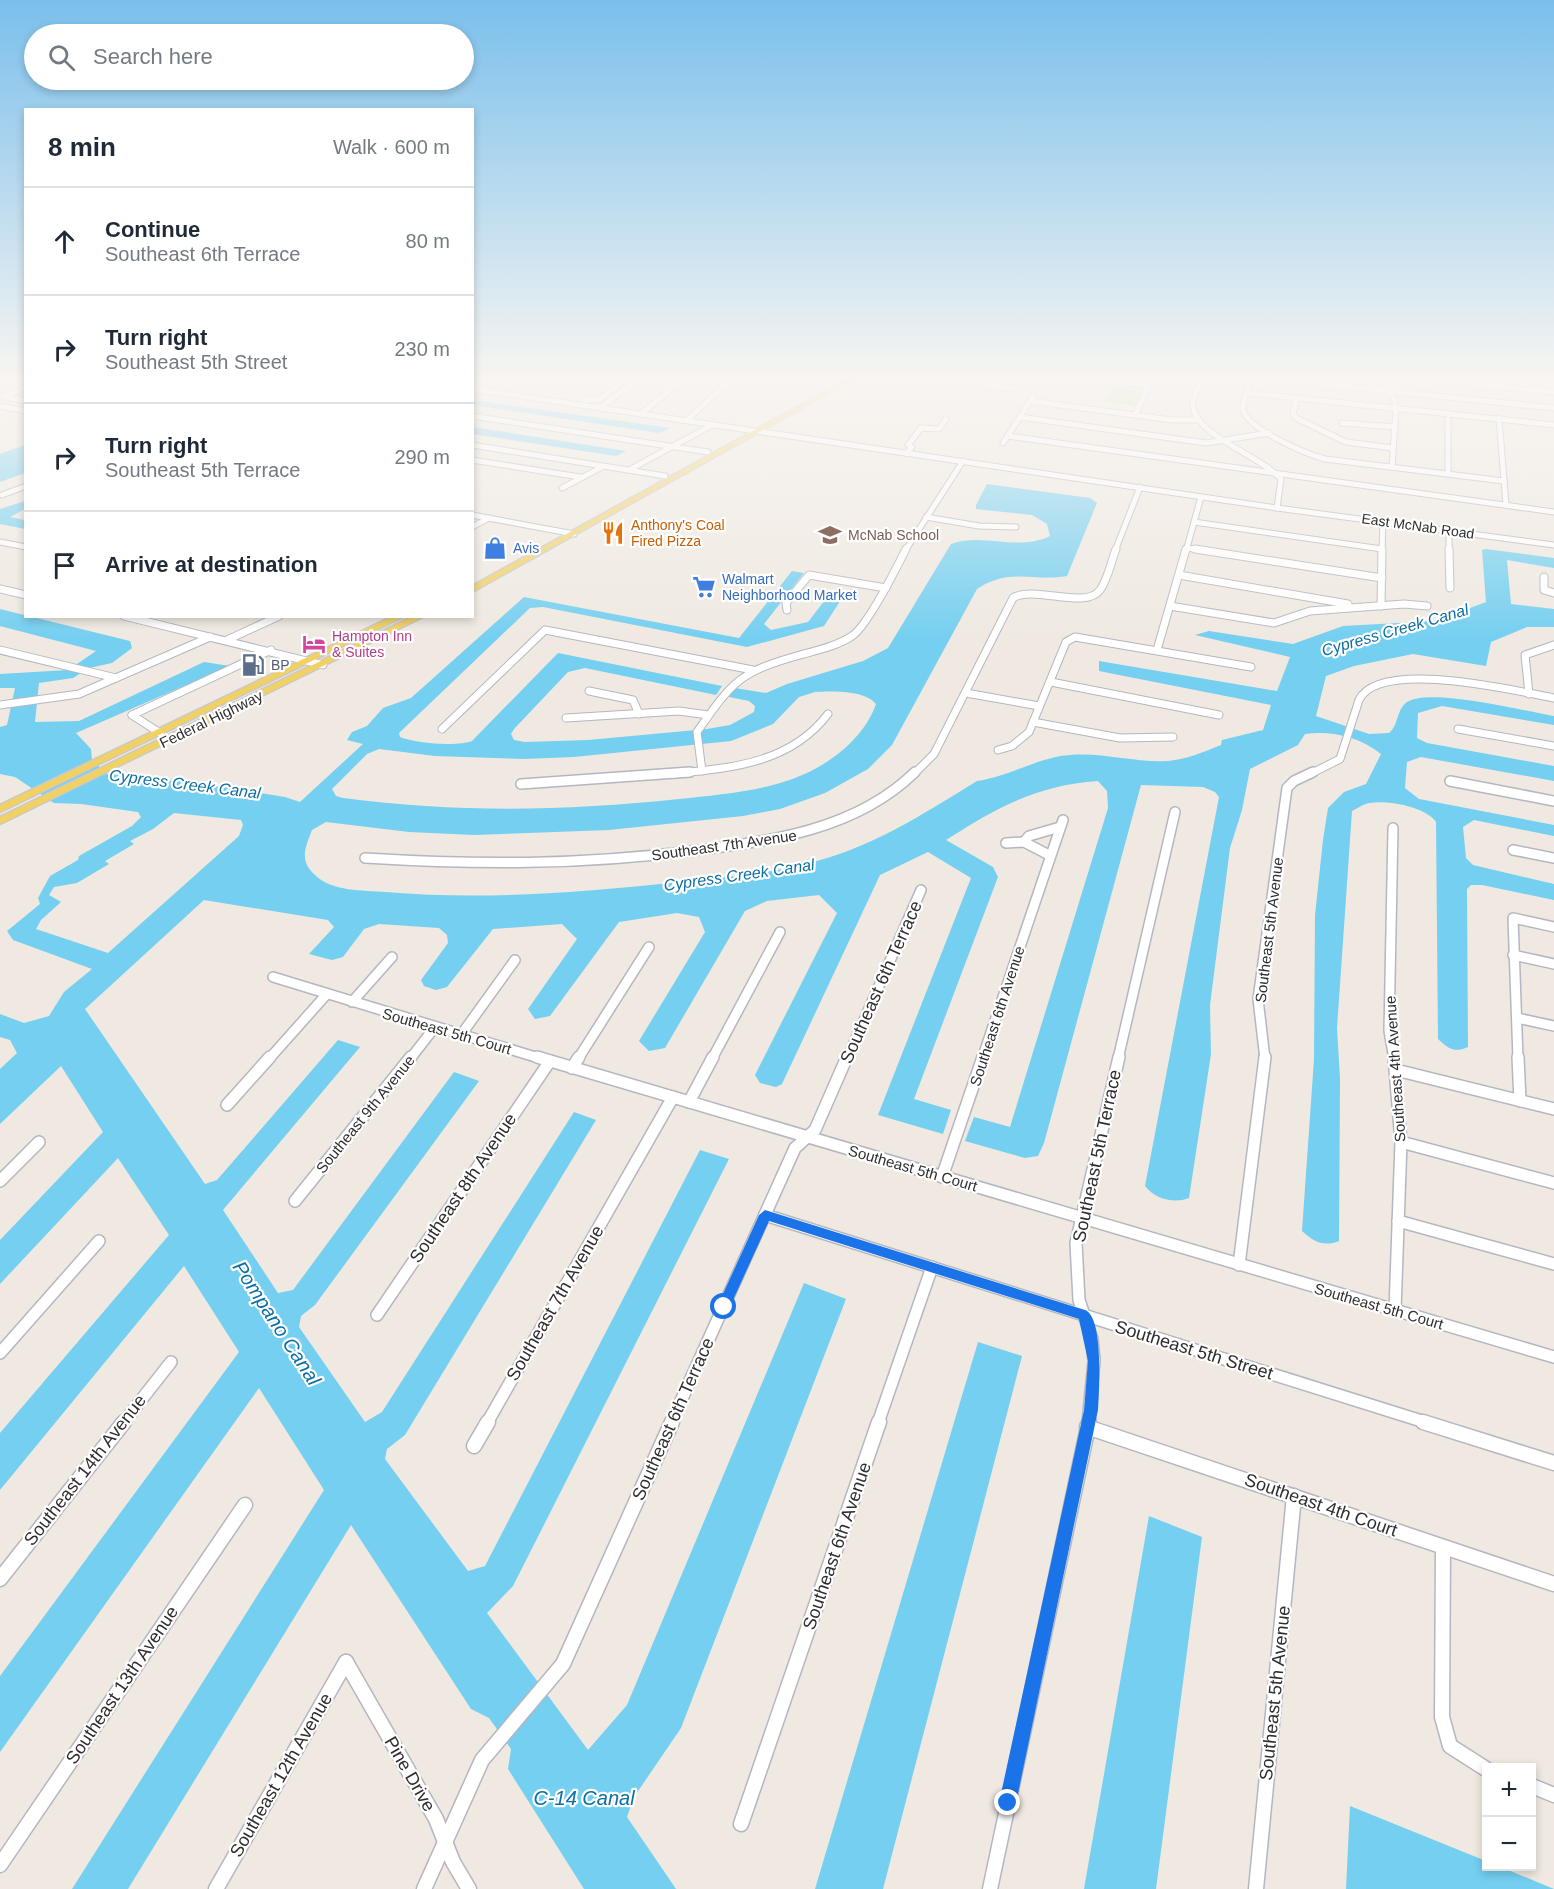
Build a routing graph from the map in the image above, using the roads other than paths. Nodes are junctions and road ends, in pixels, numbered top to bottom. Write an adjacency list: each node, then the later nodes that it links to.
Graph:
1 (498, 464): 18 (street)
2 (591, 464): 13 (street)
3 (640, 464): 15 (street)
4 (685, 464): 19 (main road)
5 (694, 464): 19 (main road)
6 (961, 464): 30 (street)
7 (984, 464): 22 (street, East McNab Road)
8 (1208, 464): 16 (street)
9 (1268, 464): 16 (street)
10 (1371, 464): 14 (street)
11 (1448, 464): 17 (street)
12 (1503, 464): 20 (street)
13 (603, 466): 15 (street); 18 (street)
14 (1392, 467): 17 (street)
15 (629, 470): 19 (street)
16 (1278, 474): 26 (street); 27 (street)
17 (1448, 474): 20 (street)
18 (580, 477): 23 (street)
19 (669, 477): 37 (main road); 38 (main road)
20 (1504, 481): 26 (street)
21 (24, 487): 24 (street)
22 (1140, 487): 25 (street, East McNab Road); 76 (street, Southeast 7th Avenue)
23 (561, 488)
24 (2, 495)
25 (1201, 497): 27 (street, East McNab Road); 33 (street)
26 (1506, 506): 28 (street)
27 (1277, 508): 32 (street, East McNab Road)
28 (1554, 512)
29 (474, 515): 31 (street)
30 (926, 517): 35 (street); 48 (street)
31 (489, 518): 34 (street); 37 (street)
32 (1383, 521): 36 (street, East McNab Road); 43 (street)
33 (1194, 522): 42 (street); 43 (street)
34 (474, 525)
35 (1016, 527)
36 (1449, 531): 40 (street, East McNab Road); 49 (street)
37 (563, 532): 38 (street); 47 (main road)
38 (574, 534): 51 (main road)
39 (0, 542): 41 (street)
40 (1554, 545)
41 (24, 547)
42 (1187, 548): 44 (street); 46 (street)
43 (1382, 549): 46 (street)
44 (1179, 575): 54 (street); 55 (street)
45 (1544, 577): 52 (street)
46 (1382, 578): 56 (street)
47 (474, 580)
48 (886, 588): 58 (street); 72 (street)
49 (1450, 588)
50 (0, 589): 53 (street)
51 (474, 589)
52 (1552, 593)
53 (24, 594)
54 (1170, 606): 55 (street); 68 (street)
55 (1355, 606): 56 (street)
56 (1382, 606): 57 (street)
57 (1427, 606)
58 (787, 610)
59 (132, 618): 63 (street)
60 (275, 618): 64 (street)
61 (397, 618): 69 (main road, Federal Highway)
62 (417, 618): 70 (main road, Federal Highway)
63 (210, 637): 64 (street); 73 (street)
64 (227, 640): 67 (street)
65 (1554, 645): 77 (street)
66 (0, 650): 73 (street)
67 (271, 650): 69 (street); 90 (street)
68 (1157, 650): 71 (street); 74 (street)
69 (311, 660): 70 (street); 83 (main road, Federal Highway)
70 (323, 664): 83 (main road, Federal Highway)
71 (1251, 667)
72 (753, 670): 84 (street); 88 (street)
73 (116, 678): 79 (street)
74 (1051, 682): 80 (street); 85 (street)
75 (589, 691): 81 (street)
76 (966, 693): 80 (street); 106 (street, Southeast 7th Avenue)
77 (1528, 694): 78 (street, Southeast 5th Avenue); 143 (street, Southeast 5th Avenue)
78 (1554, 698)
79 (2, 705)
80 (1039, 706): 87 (street)
81 (639, 714): 84 (street); 86 (street)
82 (828, 714): 94 (street)
83 (207, 715): 90 (main road, Federal Highway); 100 (main road, Federal Highway)
84 (708, 715): 94 (street)
85 (1219, 715)
86 (566, 718)
87 (1033, 722): 91 (street); 93 (street)
88 (442, 729)
89 (1458, 729): 92 (street)
90 (160, 732): 98 (main road, Federal Highway)
91 (1173, 737)
92 (1554, 746)
93 (998, 750)
94 (702, 771): 96 (street)
95 (1450, 781): 97 (street)
96 (521, 784)
97 (1554, 801)
98 (0, 809)
99 (1175, 812): 139 (street, Southeast 5th Terrace)
100 (0, 820)
101 (1393, 828): 125 (street, Southeast 4th Avenue)
102 (1024, 842): 103 (street, Southeast 6th Avenue); 105 (street); 105 (street, Southeast 6th Avenue)
103 (1006, 843)
104 (1513, 850): 107 (street)
105 (1049, 855): 134 (street, Southeast 6th Avenue)
106 (365, 858)
107 (1554, 858)
108 (921, 890): 131 (street, Southeast 6th Terrace)
109 (1554, 927): 112 (street)
110 (780, 932): 128 (street)
111 (649, 947): 124 (street)
112 (1514, 955): 115 (street); 119 (street)
113 (392, 957): 118 (street)
114 (514, 960): 122 (street)
115 (1554, 964)
116 (273, 977): 117 (street, Southeast 5th Court)
117 (326, 995): 118 (street, Southeast 5th Court); 129 (street)
118 (352, 1002): 121 (street, Southeast 5th Court)
119 (1517, 1018): 120 (street); 127 (street)
120 (1554, 1026)
121 (435, 1027): 122 (street, Southeast 5th Court); 137 (street, Southeast 9th Avenue)
122 (461, 1035): 123 (street, Southeast 5th Court)
123 (550, 1061): 124 (street, Southeast 5th Court); 146 (street, Southeast 8th Avenue)
124 (572, 1068): 126 (street, Southeast 5th Court)
125 (1396, 1070): 127 (street); 133 (street, Southeast 4th Avenue)
126 (673, 1097): 128 (street, Southeast 5th Court); 152 (street, Southeast 7th Avenue)
127 (1520, 1101): 130 (street)
128 (689, 1102): 131 (street, Southeast 5th Court)
129 (227, 1105)
130 (1554, 1109)
131 (807, 1137): 134 (street, Southeast 5th Court); 138 (street, Southeast 6th Terrace)
132 (39, 1142): 135 (street)
133 (1401, 1142): 136 (street); 140 (street, Southeast 4th Avenue)
134 (942, 1177): 139 (street, Southeast 5th Court)
135 (0, 1181)
136 (1554, 1182)
137 (295, 1201)
138 (765, 1215): 144 (street, Southeast 5th Street); 164 (street, Southeast 6th Terrace)
139 (1081, 1218): 143 (street, Southeast 5th Court); 147 (street, Southeast 5th Terrace)
140 (1398, 1221): 142 (street); 145 (street, Southeast 4th Avenue)
141 (99, 1242): 148 (street)
142 (1554, 1264)
143 (1239, 1265): 145 (street, Southeast 5th Court)
144 (932, 1267): 147 (street, Southeast 5th Street); 163 (street, Southeast 6th Avenue)
145 (1395, 1310): 149 (street, Southeast 5th Court)
146 (377, 1315)
147 (1085, 1315): 151 (street, Southeast 5th Terrace); 153 (street, Southeast 5th Street)
148 (0, 1353)
149 (1554, 1357)
150 (171, 1362): 157 (street, Southeast 14th Avenue)
151 (1087, 1427): 154 (street, Southeast 4th Court); 169 (street, Southeast 5th Terrace)
152 (474, 1446)
153 (1554, 1463)
154 (1294, 1496): 156 (street, Southeast 4th Court); 170 (street, Southeast 5th Avenue)
155 (245, 1505): 165 (street, Southeast 13th Avenue)
156 (1443, 1547): 158 (street, Southeast 4th Court); 160 (street)
157 (0, 1579)
158 (1554, 1584)
159 (346, 1662): 164 (street, Pine Drive); 166 (street, Southeast 12th Avenue)
160 (1482, 1767)
161 (1536, 1788): 162 (street)
162 (1554, 1795)
163 (741, 1824)
164 (447, 1841): 167 (street, Southeast 6th Terrace); 168 (street, Pine Drive)
165 (0, 1865)
166 (216, 1889)
167 (424, 1889)
168 (469, 1889)
169 (990, 1889)
170 (1256, 1889)

